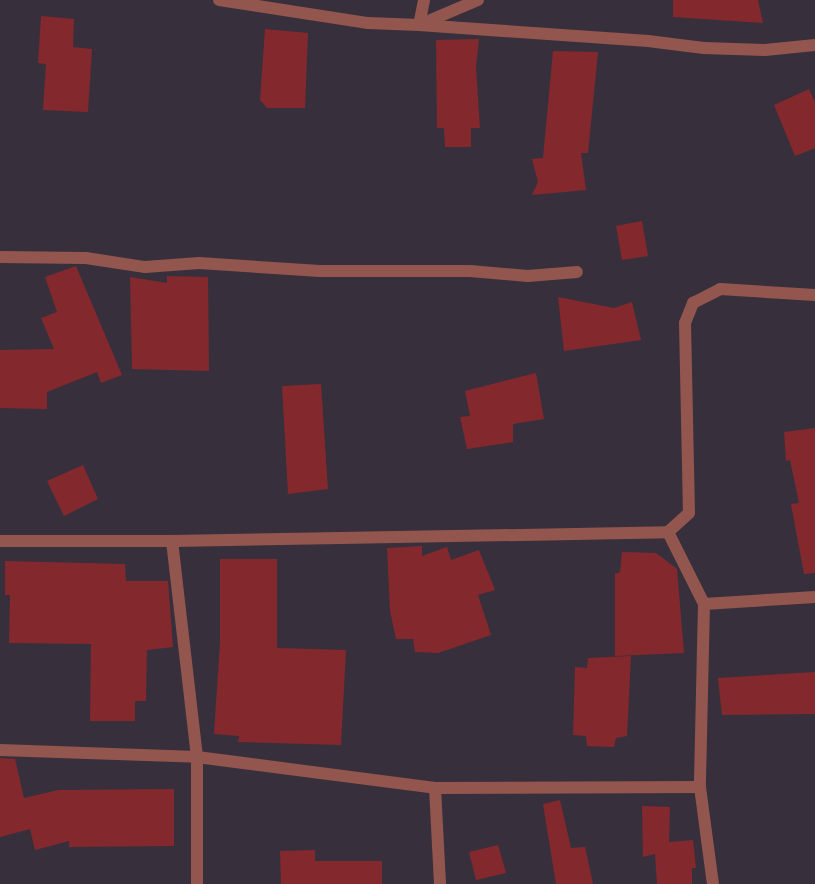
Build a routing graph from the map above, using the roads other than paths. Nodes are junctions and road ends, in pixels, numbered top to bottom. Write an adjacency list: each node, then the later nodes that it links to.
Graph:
1 (219, 0): 4 (street)
2 (424, 0): 4 (street)
3 (478, 0): 4 (street)
4 (419, 25): 5 (street)
5 (815, 45)
6 (0, 257): 7 (street)
7 (577, 272)
8 (815, 295): 9 (street)
9 (668, 532): 11 (street); 13 (street)
10 (0, 541): 11 (street)
11 (172, 541): 15 (street)
12 (815, 597): 13 (street)
13 (704, 604): 16 (street)
14 (0, 750): 15 (street)
15 (197, 757): 17 (street); 18 (street)
16 (700, 787): 17 (street); 20 (street)
17 (435, 788): 19 (street)
18 (197, 884)
19 (440, 884)
20 (713, 884)

